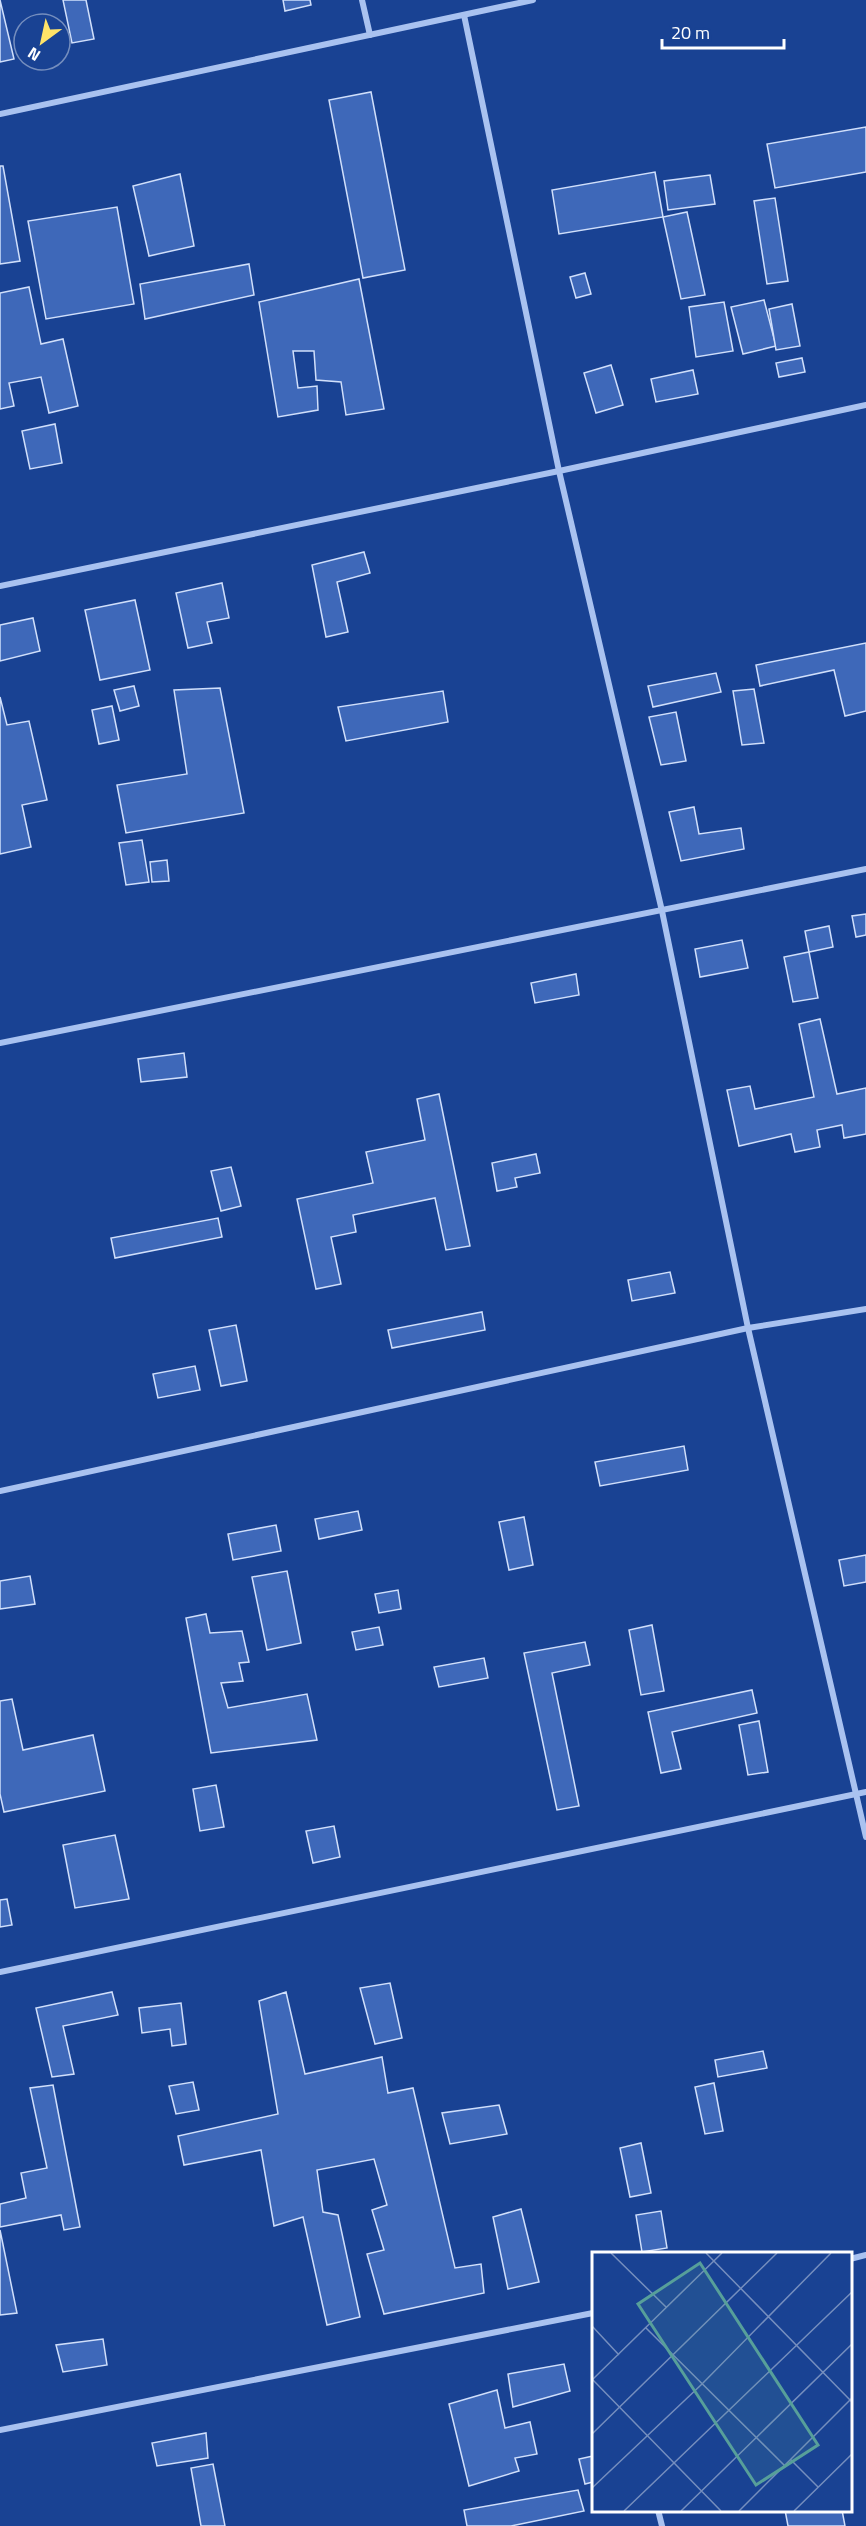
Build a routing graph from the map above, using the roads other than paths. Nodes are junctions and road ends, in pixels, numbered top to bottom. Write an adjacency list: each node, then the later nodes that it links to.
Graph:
1 (362, 0): 4 (street)
2 (533, 0): 3 (street)
3 (464, 15): 4 (street); 7 (street)
4 (370, 35): 5 (street)
5 (0, 114)
6 (866, 405): 7 (street)
7 (559, 471): 8 (street); 10 (street)
8 (0, 586)
9 (866, 869): 10 (street)
10 (662, 910): 11 (street); 13 (street)
11 (0, 1043)
12 (866, 1309): 13 (street)
13 (748, 1328): 14 (street); 16 (street)
14 (0, 1491)
15 (866, 1792): 16 (street)
16 (858, 1794): 17 (street); 18 (street)
17 (866, 1837)
18 (0, 1972)
19 (866, 2255): 20 (street)
20 (851, 2259)
21 (592, 2313): 22 (street)
22 (0, 2430)
23 (658, 2511): 24 (street)
24 (662, 2526)

